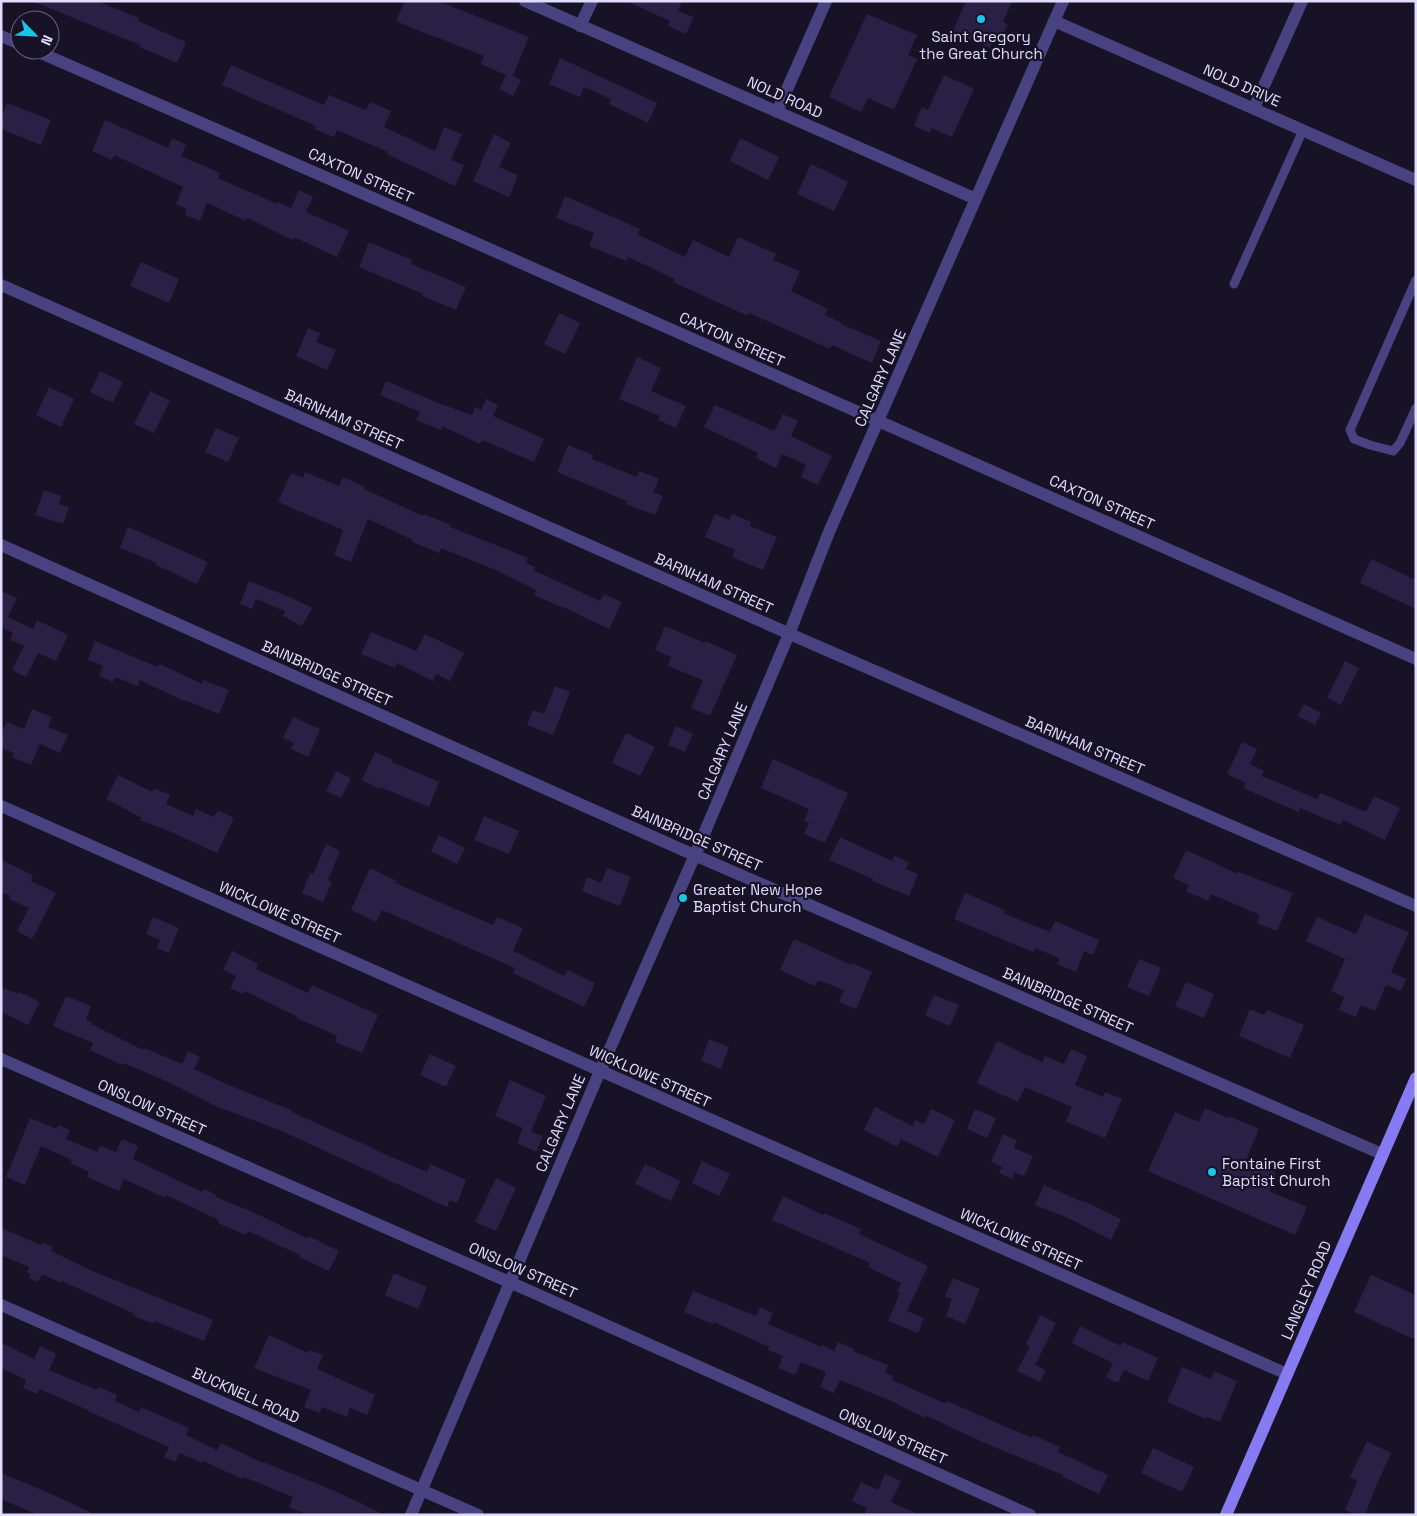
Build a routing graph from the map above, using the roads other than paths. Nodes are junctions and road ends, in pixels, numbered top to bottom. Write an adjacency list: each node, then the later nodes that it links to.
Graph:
1 (525, 1): 7 (street)
2 (592, 1): 7 (street)
3 (826, 1): 10 (street)
4 (1063, 1): 6 (street, CALGARY LANE)
5 (1302, 1): 9 (street)
6 (1054, 20): 9 (street, NOLD DRIVE); 13 (street, CALGARY LANE)
7 (580, 26): 10 (street, NOLD ROAD)
8 (57, 60): 18 (street, CAXTON STREET)
9 (1254, 108): 11 (street, NOLD DRIVE)
10 (777, 112): 13 (street, NOLD ROAD)
11 (1303, 130): 12 (street, NOLD DRIVE); 15 (lane)
12 (1416, 180)
13 (976, 199): 18 (street, CALGARY LANE)
14 (1416, 280): 17 (lane)
15 (1234, 284)
16 (1, 285): 20 (street, BARNHAM STREET)
17 (1416, 408)
18 (878, 421): 20 (street, CALGARY LANE); 21 (street, CAXTON STREET)
19 (1, 545): 23 (street, BAINBRIDGE STREET)
20 (789, 634): 23 (street, CALGARY LANE); 24 (street, BARNHAM STREET)
21 (1416, 659)
22 (1, 806): 26 (street, WICKLOWE STREET)
23 (695, 855): 26 (street, CALGARY LANE); 28 (street, BAINBRIDGE STREET)
24 (1416, 906)
25 (1, 1059): 29 (street, ONSLOW STREET)
26 (600, 1071): 29 (street, CALGARY LANE); 31 (street, WICKLOWE STREET)
27 (1416, 1078): 28 (street, LANGLEY ROAD)
28 (1382, 1154): 31 (street, LANGLEY ROAD)
29 (510, 1282): 32 (street, CALGARY LANE); 35 (street, ONSLOW STREET)
30 (1, 1305): 32 (street, BUCKNELL ROAD)
31 (1287, 1374): 36 (street, LANGLEY ROAD)
32 (422, 1490): 33 (street, CALGARY LANE); 34 (street, BUCKNELL ROAD)
33 (411, 1515)
34 (478, 1515)
35 (1030, 1515)
36 (1226, 1515)

